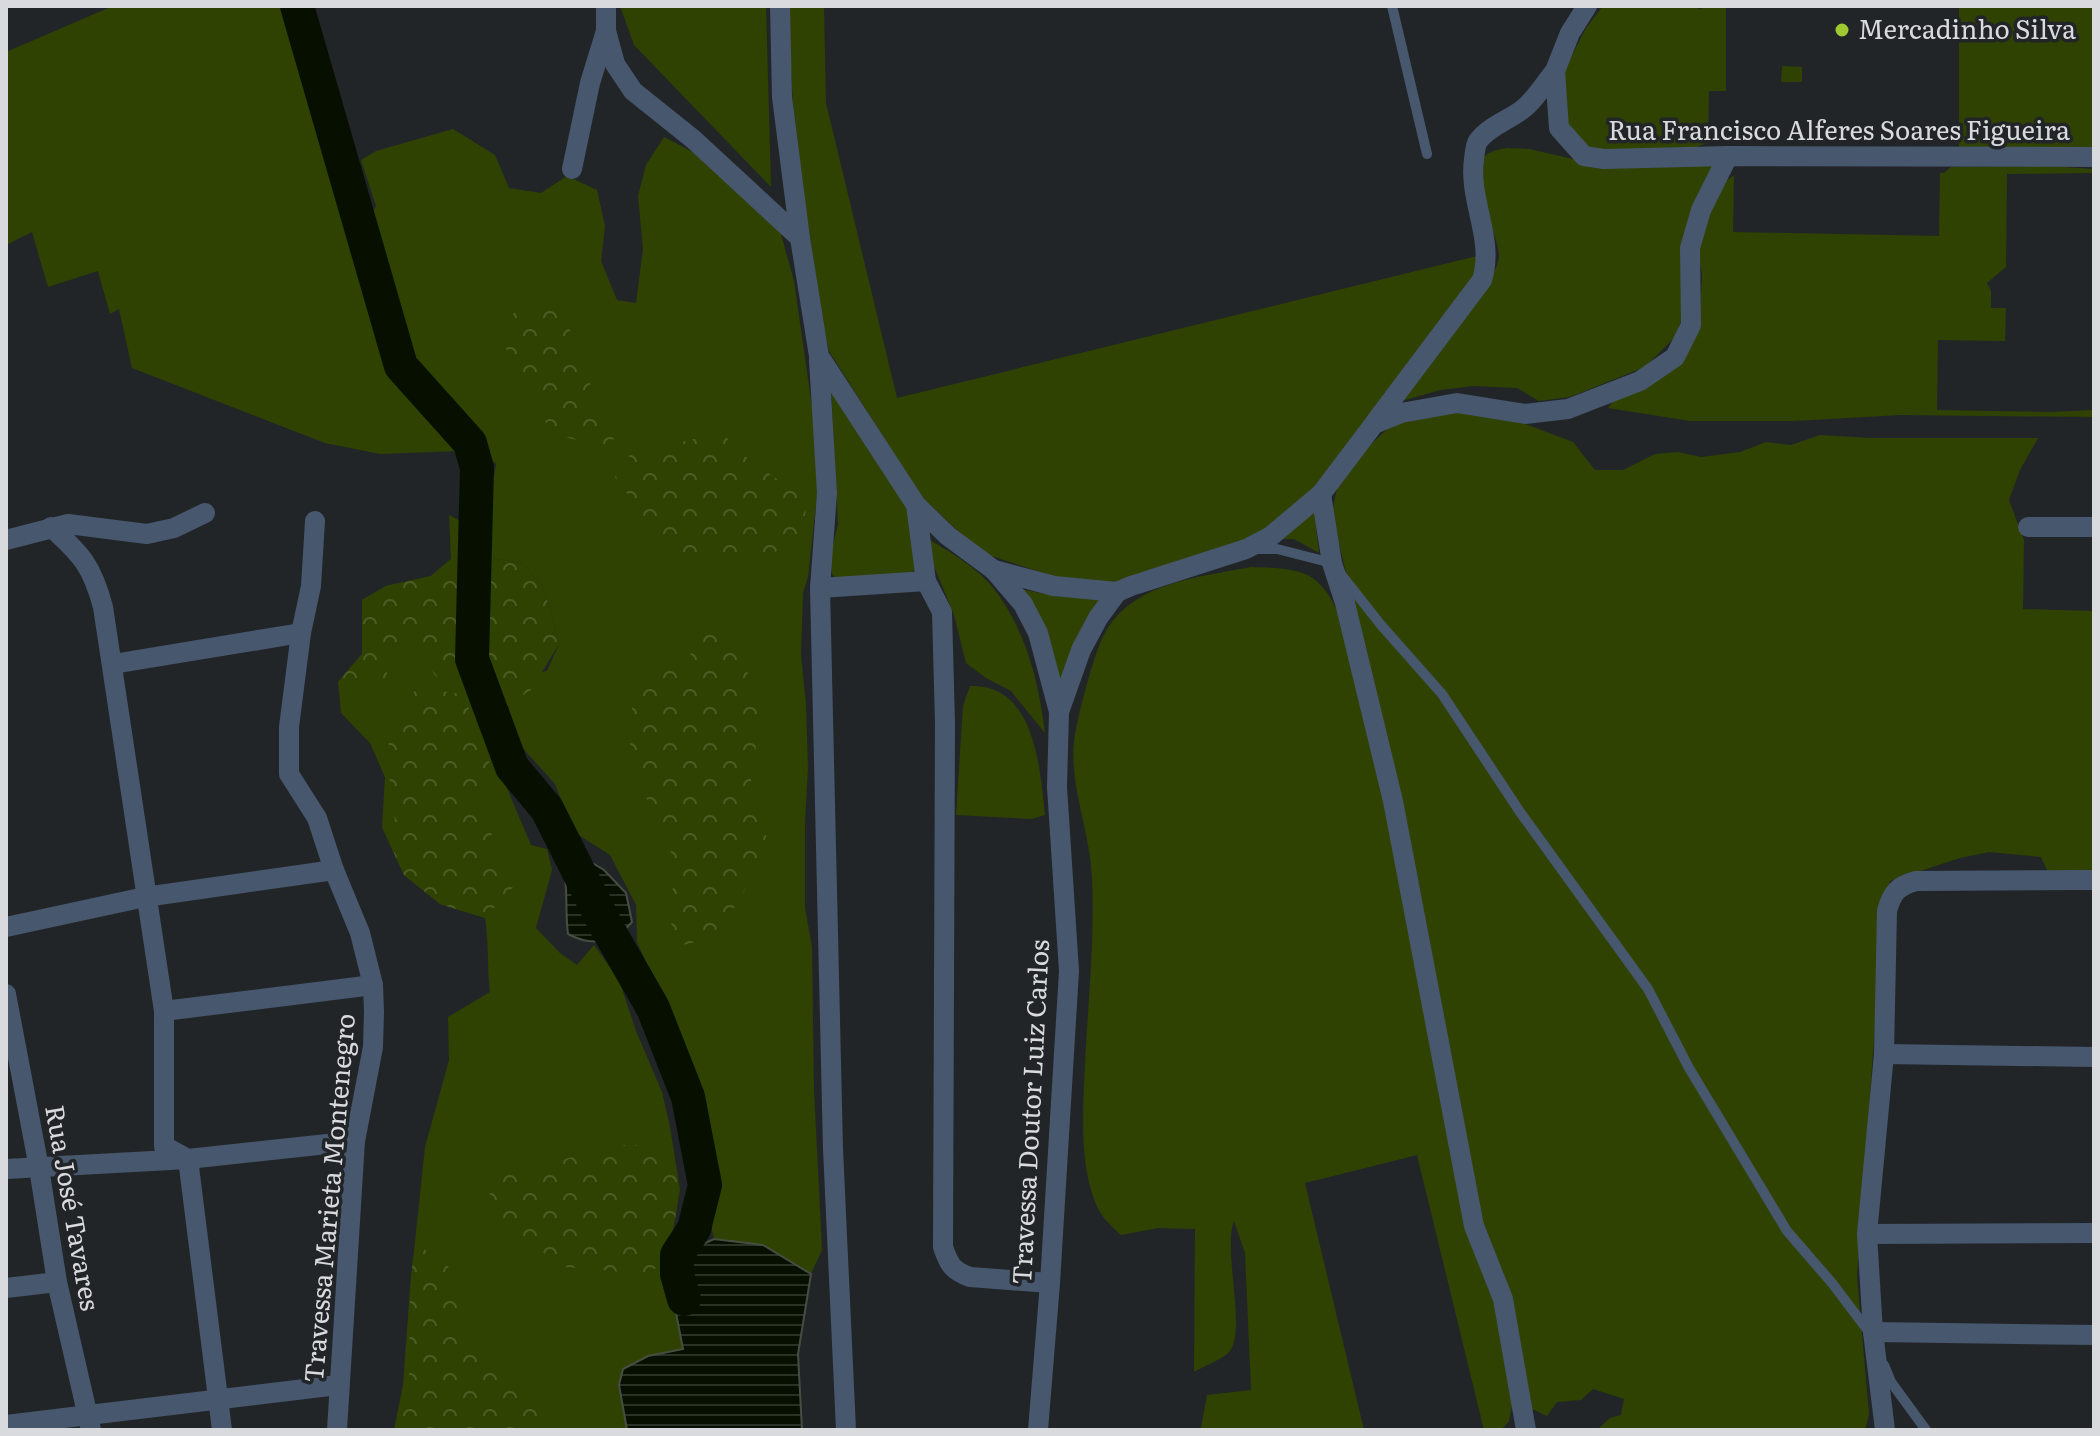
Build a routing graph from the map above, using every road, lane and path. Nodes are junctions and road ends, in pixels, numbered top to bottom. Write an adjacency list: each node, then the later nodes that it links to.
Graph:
1 (606, 6): 5 (street)
2 (780, 6): 11 (street)
3 (1392, 6): 7 (lane)
4 (1587, 6): 6 (street)
5 (606, 31): 10 (street); 11 (street)
6 (1555, 71): 8 (street, Rua Francisco Alferes Soares Figueira); 13 (street)
7 (1427, 154)
8 (1728, 156): 9 (street, Rua Francisco Alferes Soares Figueira); 13 (street)
9 (2094, 157)
10 (572, 169)
11 (800, 238): 12 (street)
12 (819, 356): 15 (street); 26 (street)
13 (1374, 424): 14 (street)
14 (1321, 494): 22 (street); 23 (street)
15 (916, 505): 24 (street); 25 (street)
16 (205, 513): 18 (street)
17 (315, 521): 28 (street, Travessa Marieta Montenegro)
18 (51, 527): 21 (street); 29 (street)
19 (2028, 527): 20 (street)
20 (2094, 527)
21 (6, 540)
22 (1246, 549): 23 (lane); 27 (street)
23 (1332, 563): 50 (lane); 59 (street)
24 (994, 570): 27 (street); 30 (street)
25 (926, 581): 26 (street); 47 (street)
26 (820, 588): 57 (street)
27 (1117, 592): 30 (street)
28 (301, 633): 29 (street); 31 (street, Travessa Marieta Montenegro)
29 (113, 664): 33 (street)
30 (1059, 712): 47 (street, Travessa Doutor Luiz Carlos)
31 (334, 870): 33 (street); 35 (street, Travessa Marieta Montenegro)
32 (2092, 880): 38 (street)
33 (145, 897): 34 (street); 37 (street)
34 (6, 927)
35 (373, 985): 37 (street); 40 (street, Travessa Marieta Montenegro)
36 (6, 994): 42 (street, Rua José Tavares)
37 (164, 1011): 41 (street)
38 (1884, 1054): 39 (street); 45 (street)
39 (2094, 1057)
40 (355, 1141): 41 (street); 51 (street, Travessa Marieta Montenegro)
41 (188, 1159): 42 (street); 52 (street)
42 (39, 1168): 43 (street); 46 (street, Rua José Tavares)
43 (6, 1169)
44 (2094, 1233): 45 (street)
45 (1867, 1234): 50 (street)
46 (57, 1282): 48 (street); 53 (street, Rua José Tavares)
47 (1050, 1283): 58 (street, Travessa Doutor Luiz Carlos)
48 (6, 1288)
49 (2094, 1335): 50 (street)
50 (1874, 1339): 60 (street); 61 (lane)
51 (338, 1385): 52 (street); 56 (street, Travessa Marieta Montenegro)
52 (217, 1400): 53 (street); 55 (street)
53 (90, 1422): 54 (street)
54 (6, 1425)
55 (222, 1430)
56 (337, 1430)
57 (846, 1430)
58 (1038, 1430)
59 (1526, 1430)
60 (1885, 1430)
61 (1926, 1430)

